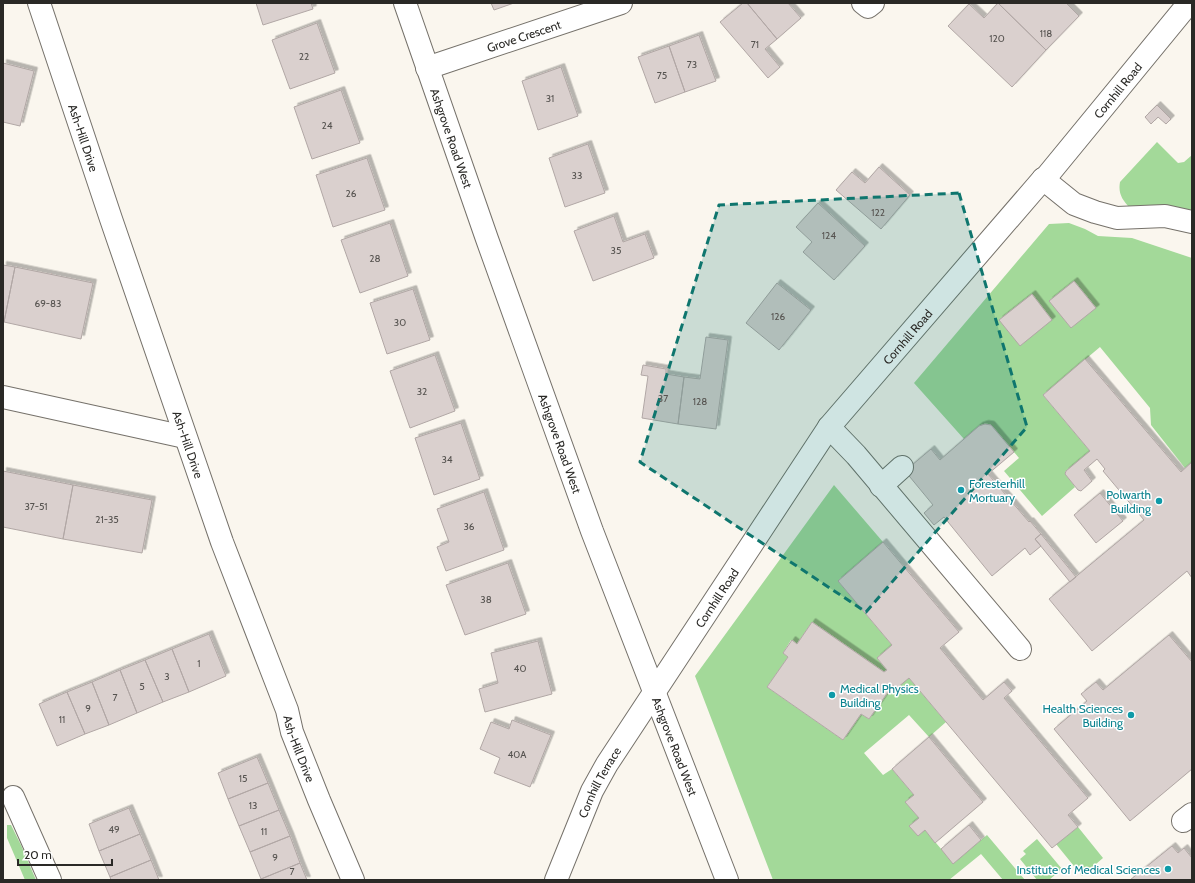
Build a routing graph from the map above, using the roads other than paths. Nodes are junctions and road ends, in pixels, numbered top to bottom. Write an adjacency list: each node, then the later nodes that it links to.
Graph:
1 (39, 3): 12 (street, Ash-Hill Drive)
2 (405, 3): 7 (street, Ashgrove Road West)
3 (621, 3): 7 (street, Grove Crescent)
4 (863, 3): 5 (street)
5 (873, 3)
6 (1189, 3): 8 (street, Cornhill Road)
7 (427, 68): 16 (street, Ashgrove Road West)
8 (1043, 179): 9 (street); 11 (street, Cornhill Road)
9 (1192, 222)
10 (3, 397): 12 (street)
11 (829, 427): 14 (street); 16 (street, Cornhill Road)
12 (185, 437): 19 (street, Ash-Hill Drive)
13 (902, 468): 14 (street)
14 (881, 486): 15 (street)
15 (1020, 649)
16 (655, 692): 20 (street, Cornhill Terrace); 21 (street, Ashgrove Road West)
17 (11, 805): 18 (street)
18 (50, 880)
19 (353, 880)
20 (556, 880)
21 (727, 880)

